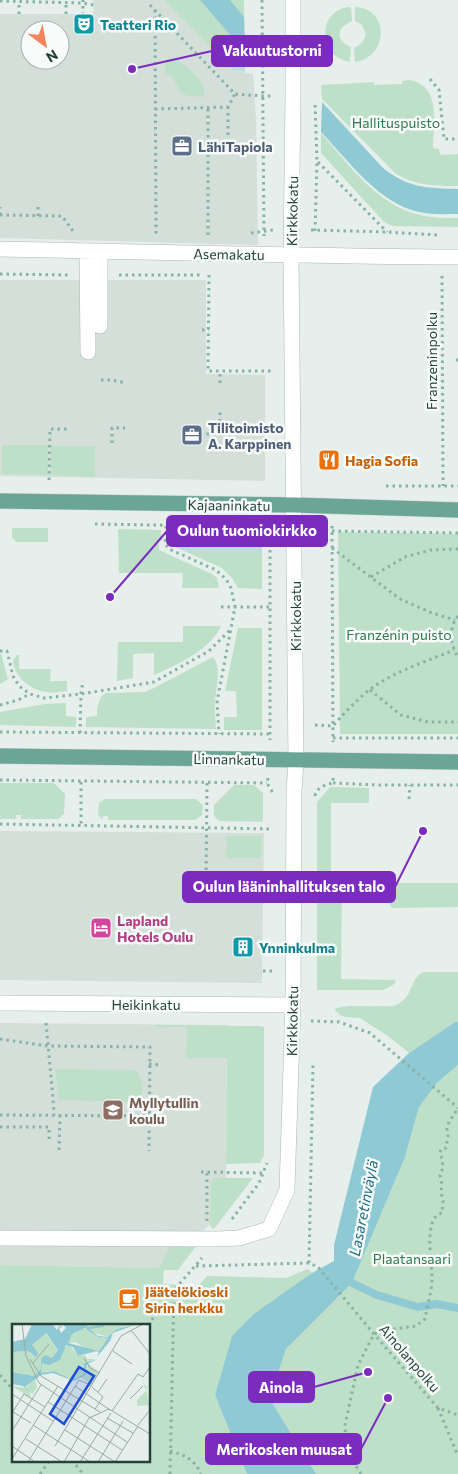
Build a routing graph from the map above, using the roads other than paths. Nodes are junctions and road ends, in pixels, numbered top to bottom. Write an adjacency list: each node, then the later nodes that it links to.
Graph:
1 (293, 0): 4 (street, Kirkkokatu)
2 (0, 249): 3 (street, Asemakatu)
3 (94, 251): 4 (street, Asemakatu); 6 (street)
4 (291, 254): 5 (street, Asemakatu); 10 (street, Kirkkokatu)
5 (458, 257)
6 (94, 275): 7 (street); 8 (street)
7 (100, 326)
8 (88, 352)
9 (0, 501): 10 (main road, Kajaaninkatu)
10 (294, 505): 11 (main road, Kajaaninkatu); 13 (street, Kirkkokatu)
11 (458, 510)
12 (0, 756): 13 (main road, Linnankatu)
13 (296, 761): 14 (main road, Linnankatu); 16 (street, Kirkkokatu)
14 (458, 762)
15 (0, 1003): 16 (street, Heikinkatu)
16 (292, 1005): 17 (street, Kirkkokatu)
17 (0, 1238)

